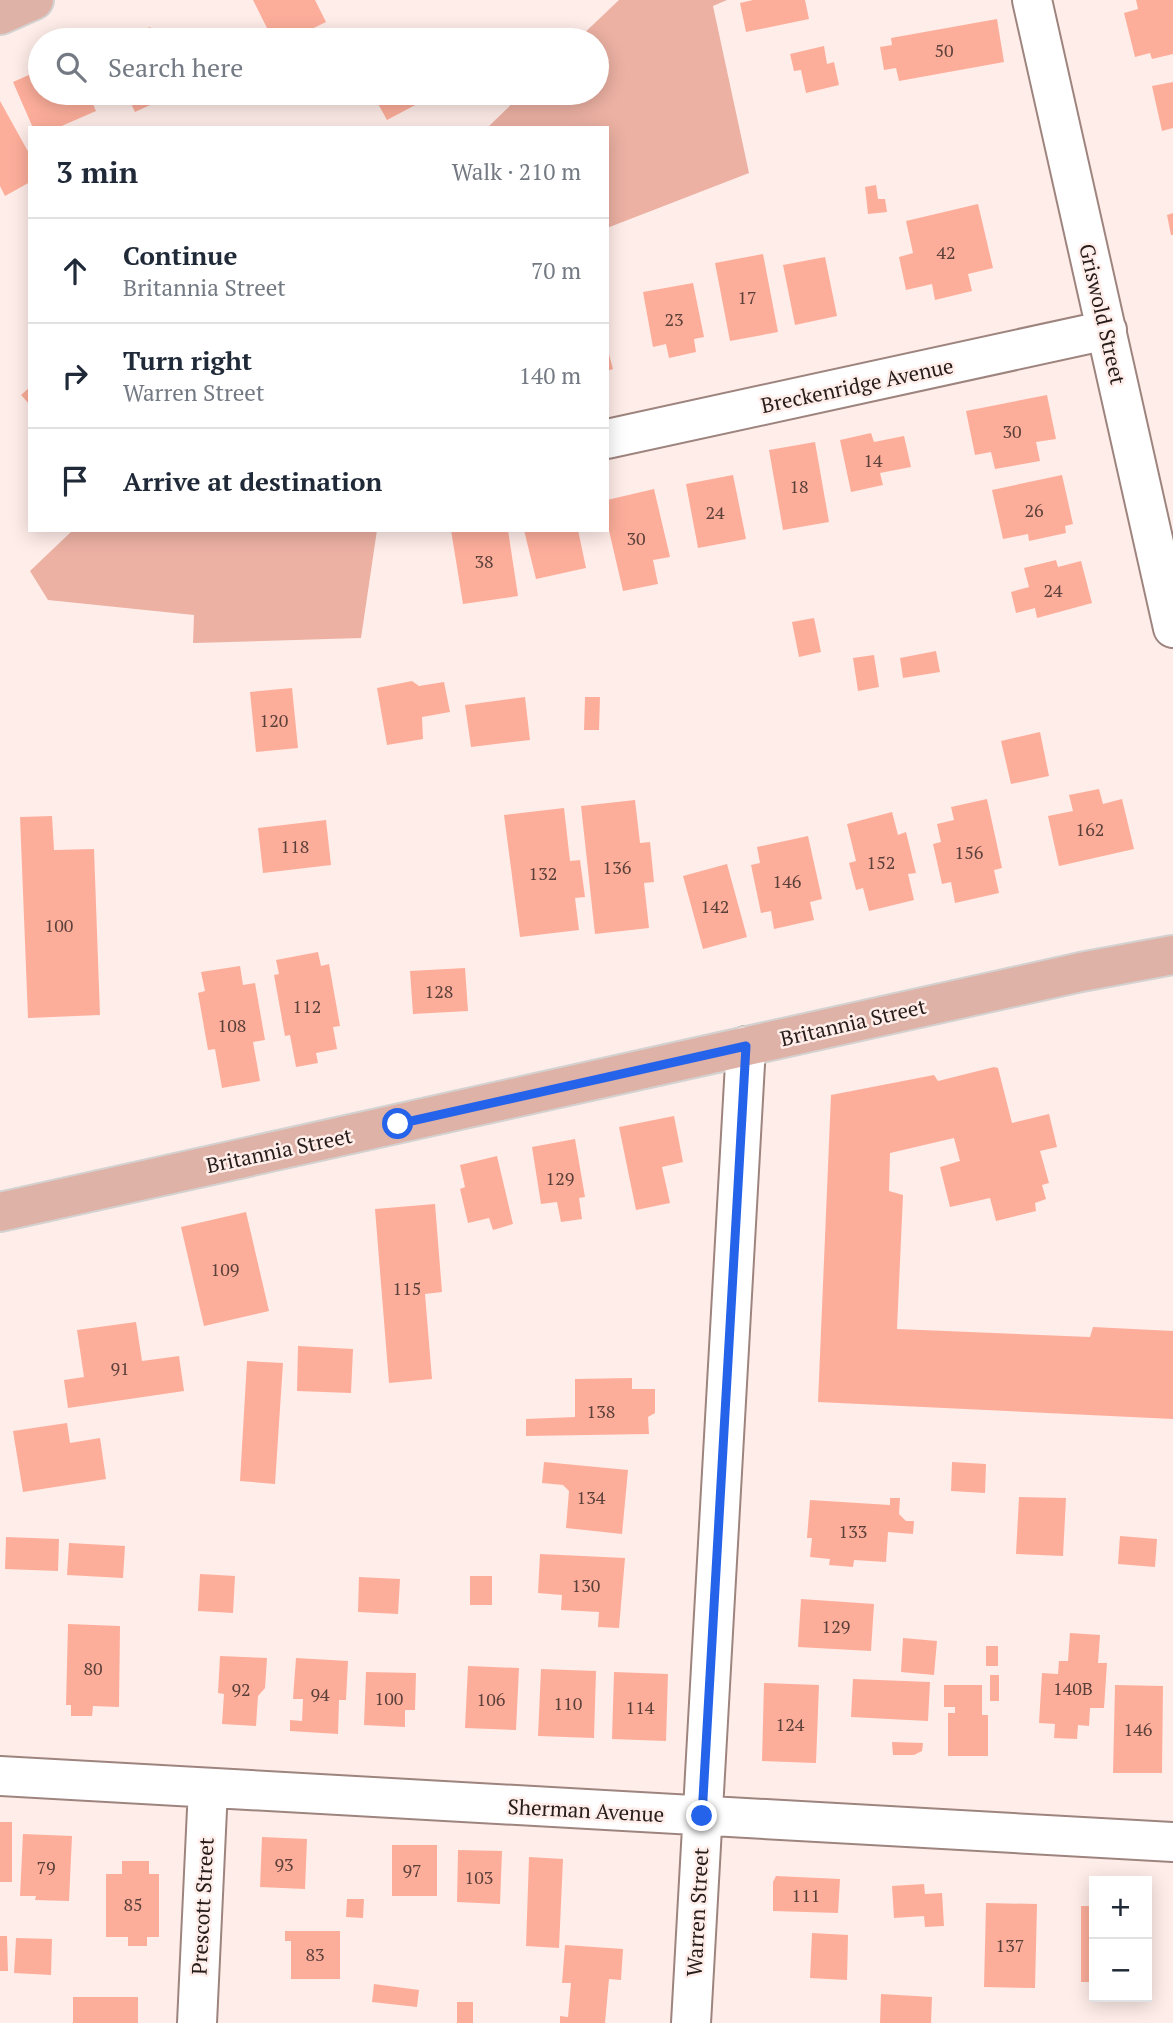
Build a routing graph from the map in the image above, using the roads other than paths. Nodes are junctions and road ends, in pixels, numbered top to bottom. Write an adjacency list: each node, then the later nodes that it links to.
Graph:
1 (34, 0): 3 (main road)
2 (1032, 0): 4 (street, Griswold Street)
3 (0, 15)
4 (1107, 330): 5 (street, Breckenridge Avenue); 6 (street, Griswold Street)
5 (609, 439)
6 (1173, 628)
7 (1173, 955): 8 (main road, Britannia Street)
8 (746, 1046): 9 (main road, Britannia Street); 12 (street, Warren Street)
9 (0, 1212)
10 (0, 1776): 11 (street, Sherman Avenue)
11 (208, 1788): 12 (street, Sherman Avenue); 14 (street, Prescott Street)
12 (702, 1816): 13 (street, Sherman Avenue); 15 (street, Warren Street)
13 (1173, 1842)
14 (197, 2023)
15 (691, 2023)

